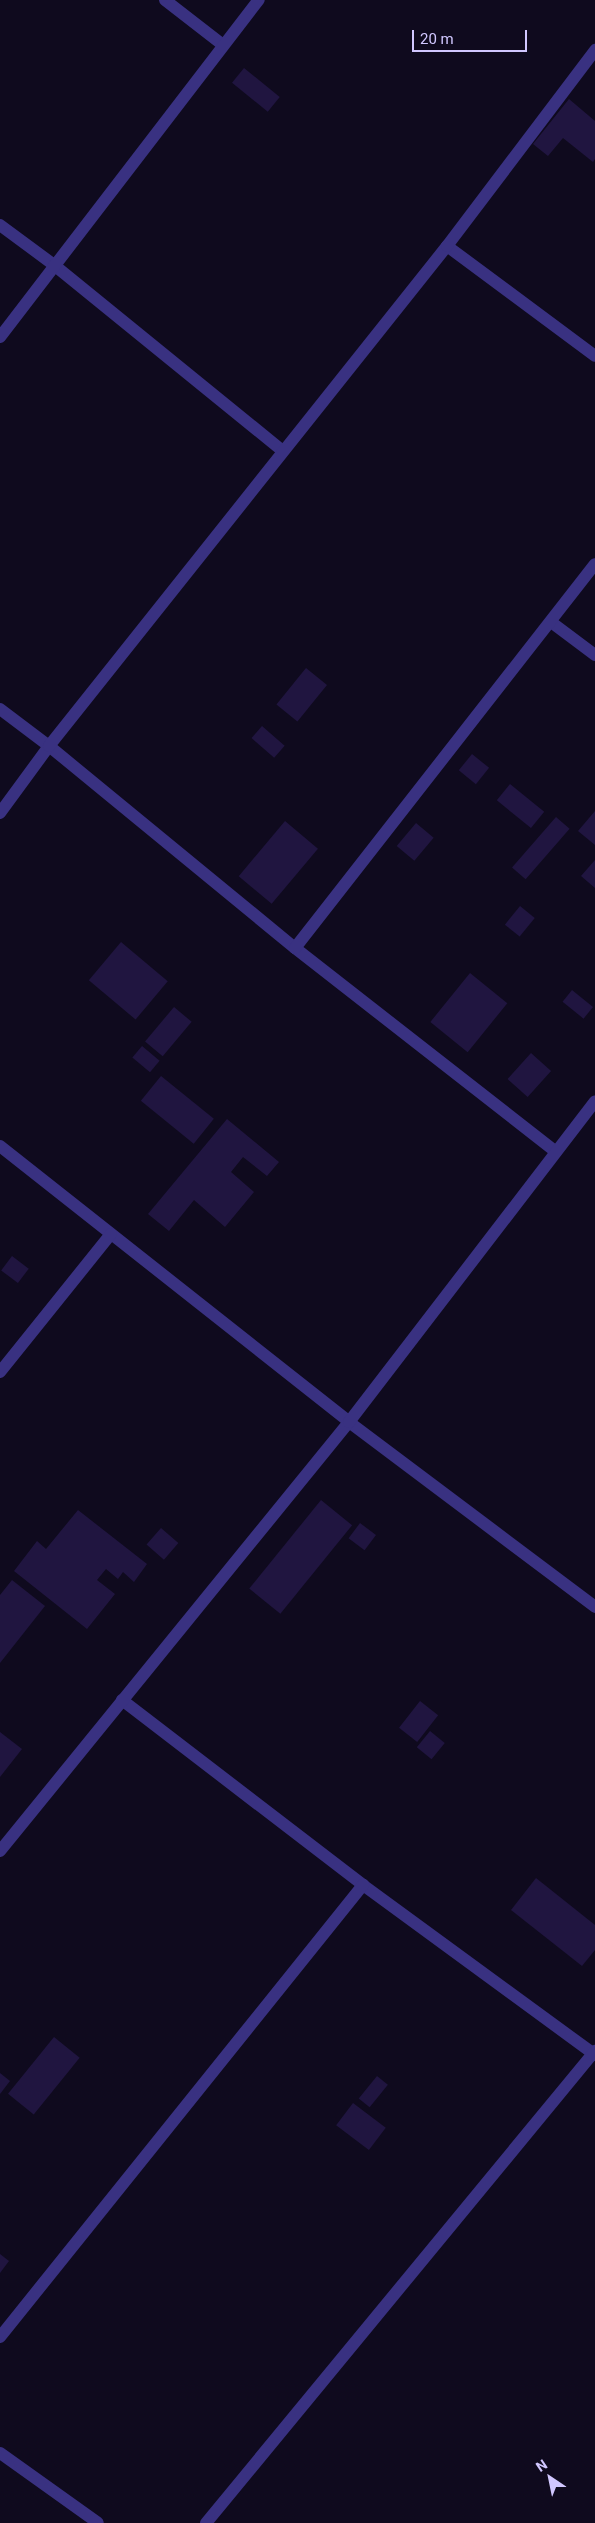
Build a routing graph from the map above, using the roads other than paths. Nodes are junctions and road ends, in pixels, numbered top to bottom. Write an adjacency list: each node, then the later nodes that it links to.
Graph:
1 (165, 0): 3 (street)
2 (259, 0): 3 (street)
3 (223, 45): 7 (street)
4 (595, 50): 6 (street)
5 (0, 226): 7 (street)
6 (448, 246): 9 (street); 10 (street)
7 (54, 265): 8 (street); 10 (street)
8 (0, 337)
9 (595, 356)
10 (283, 451): 15 (street)
11 (595, 564): 12 (street)
12 (551, 622): 13 (street); 17 (street)
13 (595, 655)
14 (0, 709): 15 (street)
15 (49, 746): 16 (street); 17 (street)
16 (0, 813)
17 (295, 948): 20 (street)
18 (595, 1101): 20 (street)
19 (0, 1146): 21 (street)
20 (556, 1152): 23 (street)
21 (111, 1234): 22 (street); 23 (street)
22 (0, 1372)
23 (349, 1422): 24 (street); 25 (street)
24 (593, 1601)
25 (122, 1700): 26 (street); 27 (street)
26 (0, 1851)
27 (363, 1885): 28 (street); 29 (street)
28 (594, 2053): 32 (street)
29 (0, 2337)
30 (0, 2453): 31 (street)
31 (98, 2523)
32 (206, 2523)

